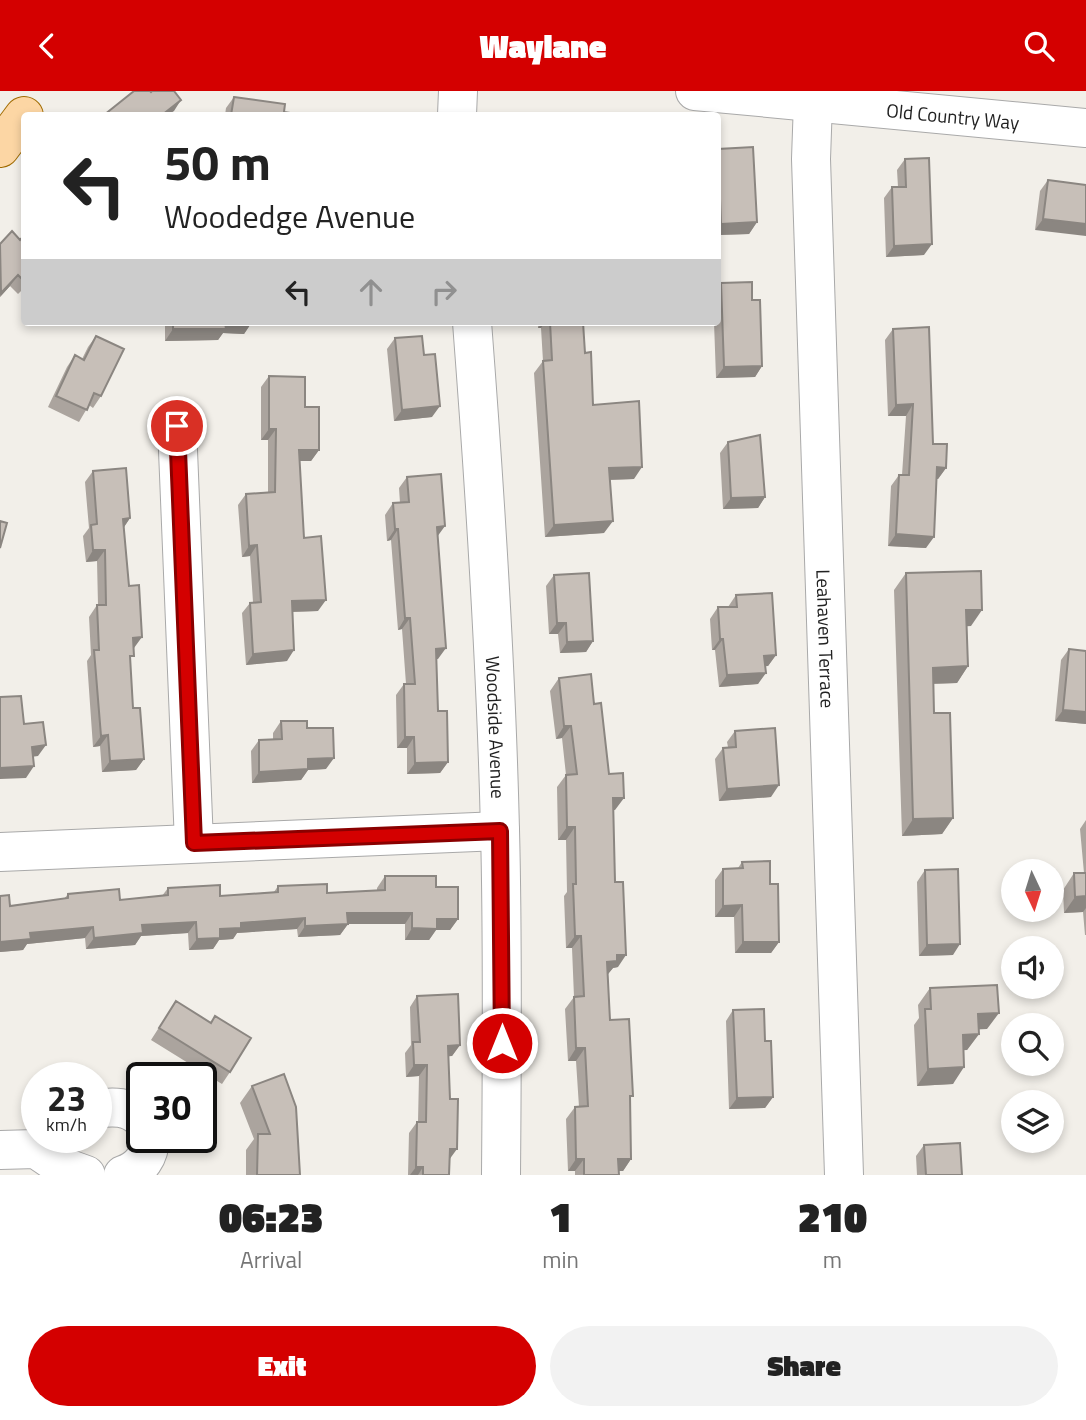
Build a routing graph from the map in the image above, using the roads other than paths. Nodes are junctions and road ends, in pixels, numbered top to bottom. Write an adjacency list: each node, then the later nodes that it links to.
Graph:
1 (42, 91): 5 (main road)
2 (458, 91): 6 (street)
3 (695, 91): 4 (street, Old Country Way)
4 (813, 102): 8 (street, Old Country Way); 20 (street, Leahaven Terrace)
5 (28, 112)
6 (457, 112)
7 (21, 121): 9 (main road)
8 (1086, 128)
9 (0, 148)
10 (472, 326): 12 (street, Woodside Avenue)
11 (177, 426): 13 (street)
12 (500, 831): 13 (street); 19 (street, Woodside Avenue)
13 (194, 843): 14 (street)
14 (0, 852)
15 (41, 1153): 17 (street)
16 (148, 1153): 18 (street)
17 (86, 1175)
18 (123, 1175)
19 (502, 1175)
20 (844, 1175)

